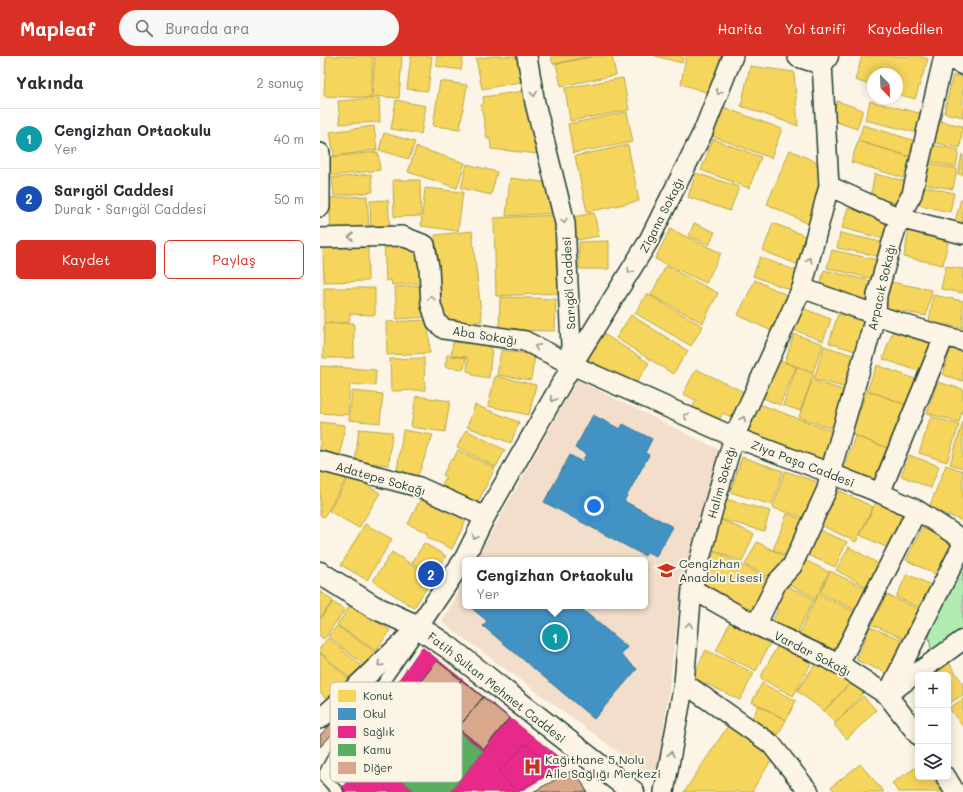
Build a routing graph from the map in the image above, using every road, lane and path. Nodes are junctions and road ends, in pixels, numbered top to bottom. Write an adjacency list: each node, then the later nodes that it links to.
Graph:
1 (527, 56): 17 (street, Sarıgöl Caddesi, one-way to 17)
2 (733, 56): 17 (street, Zigana Sokağı, one-way to 17)
3 (799, 56): 5 (street)
4 (944, 56): 6 (street); 10 (street, Arpacık Sokağı)
5 (825, 59): 8 (street, Halim Sokağı)
6 (963, 65)
7 (320, 153): 9 (street)
8 (829, 186): 10 (street); 13 (street, Halim Sokağı, one-way to 8)
9 (320, 207)
10 (899, 218): 11 (street); 14 (street, Arpacık Sokağı)
11 (963, 234)
12 (320, 238): 17 (street, Aba Sokağı, one-way to 12)
13 (802, 288): 14 (street); 18 (street, Halim Sokağı, one-way to 13)
14 (876, 314): 15 (street); 20 (street, Arpacık Sokağı)
15 (944, 337): 16 (street); 21 (street)
16 (963, 342)
17 (572, 365): 18 (street, Ziya Paşa Caddesi, one-way to 17); 23 (street, one-way to 23)
18 (734, 437): 20 (street, Ziya Paşa Caddesi); 29 (street, Halim Sokağı)
19 (320, 460): 23 (street, Adatepe Sokağı)
20 (830, 473): 21 (street, Ziya Paşa Caddesi); 30 (street, Arpacık Sokağı)
21 (880, 493): 22 (street, Ziya Paşa Caddesi)
22 (917, 510): 24 (street, Ziya Paşa Caddesi); 33 (street)
23 (485, 517): 26 (street, one-way to 26)
24 (963, 540)
25 (963, 544): 37 (street)
26 (465, 557)
27 (462, 561): 31 (street, one-way to 31)
28 (320, 573): 31 (street, Fatih Sultan Mehmet Caddesi)
29 (692, 589): 30 (street, Vardar Sokağı); 36 (street, Halim Sokağı, one-way to 29)
30 (756, 624): 33 (street, Vardar Sokağı)
31 (420, 628): 34 (street, one-way to 34); 35 (lane); 44 (street, Fatih Sultan Mehmet Caddesi)
32 (963, 640): 37 (street)
33 (839, 664): 37 (street, Vardar Sokağı)
34 (361, 682)
35 (384, 682)
36 (684, 683): 45 (street, Halim Sokağı, one-way to 36); 46 (street)
37 (887, 695): 40 (street, Vardar Sokağı)
38 (330, 710): 39 (street, one-way to 39)
39 (320, 719)
40 (915, 731)
41 (330, 763): 43 (lane)
42 (948, 780): 47 (street)
43 (338, 792)
44 (633, 792)
45 (664, 792)
46 (809, 792)
47 (954, 792)

